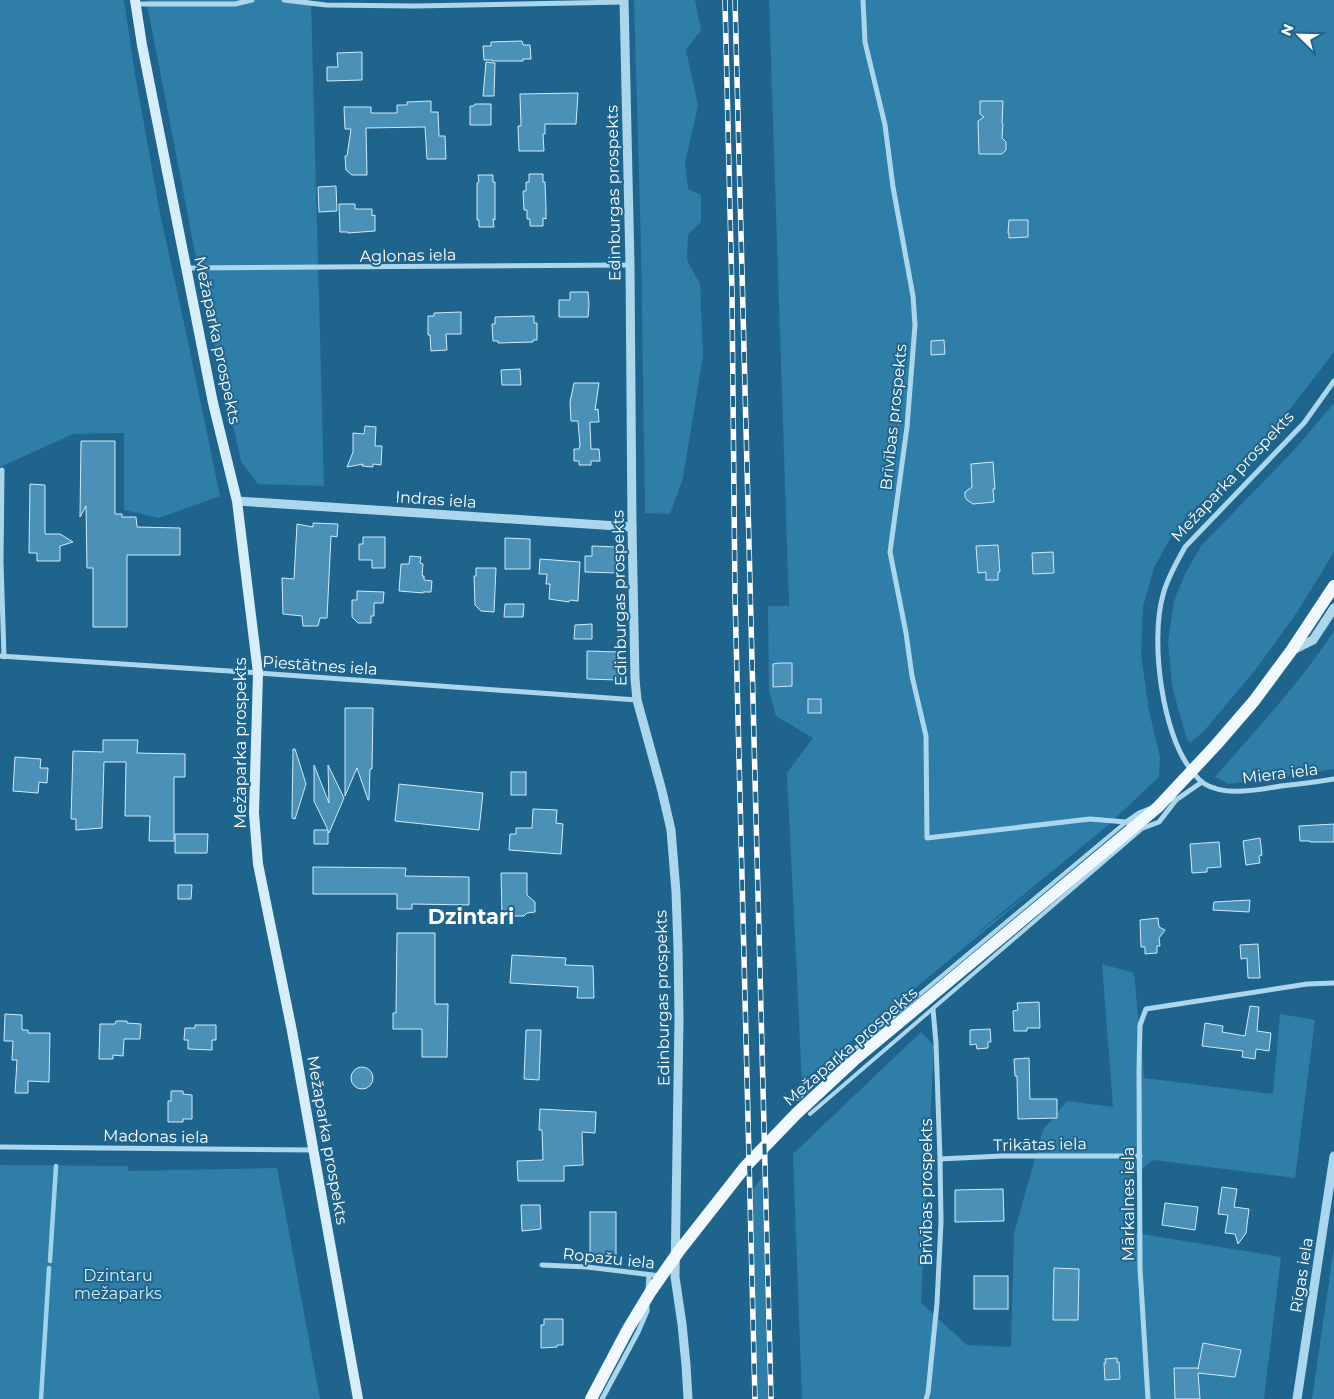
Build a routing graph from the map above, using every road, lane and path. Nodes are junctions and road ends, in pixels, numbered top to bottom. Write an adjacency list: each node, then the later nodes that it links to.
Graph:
1 (252, 0): 5 (street)
2 (284, 0): 4 (street)
3 (863, 0): 21 (street, Brīvības prospekts)
4 (624, 1): 6 (street, Edinburgas prospekts)
5 (135, 2): 7 (main road, Mežaparka prospekts)
6 (630, 265): 7 (street, Aglonas iela); 11 (street, Edinburgas prospekts)
7 (186, 268): 10 (main road, Mežaparka prospekts)
8 (1334, 381): 19 (street, Mežaparka prospekts)
9 (2, 470): 15 (street)
10 (237, 501): 11 (street, Indras iela); 16 (main road, Mežaparka prospekts)
11 (632, 527): 17 (street, Edinburgas prospekts)
12 (1334, 586): 14 (main road, Mežaparka prospekts)
13 (1334, 608): 14 (street, Mežaparka prospekts)
14 (1291, 651): 37 (main road, Mežaparka prospekts)
15 (2, 657): 16 (street, Piestātnes iela)
16 (258, 673): 17 (street, Piestātnes iela); 29 (main road, Mežaparka prospekts)
17 (637, 700): 35 (street, Edinburgas prospekts)
18 (1334, 779): 19 (street, Miera iela)
19 (1202, 782): 20 (street)
20 (1176, 800): 21 (street); 22 (street)
21 (1126, 822): 22 (street); 24 (lane)
22 (1143, 828): 25 (lane)
23 (1334, 983): 30 (street, Mārkalnes iela)
24 (932, 985): 25 (lane, Brīvības prospekts); 26 (lane)
25 (933, 1009): 27 (lane); 32 (street, Brīvības prospekts)
26 (798, 1099)
27 (810, 1114)
28 (0, 1147): 29 (street, Madonas iela)
29 (313, 1150): 36 (main road, Mežaparka prospekts)
30 (1140, 1156): 32 (street, Trikātas iela); 41 (street, Mārkalnes iela)
31 (1334, 1156): 42 (street, Rīgas iela)
32 (940, 1159): 40 (street, Brīvības prospekts)
33 (542, 1265): 34 (street, Ropažu iela)
34 (650, 1276): 35 (street, Ropažu iela); 38 (street)
35 (675, 1277): 39 (street, Edinburgas prospekts)
36 (358, 1399)
37 (591, 1399)
38 (602, 1399)
39 (688, 1399)
40 (926, 1399)
41 (1148, 1399)
42 (1298, 1399)

